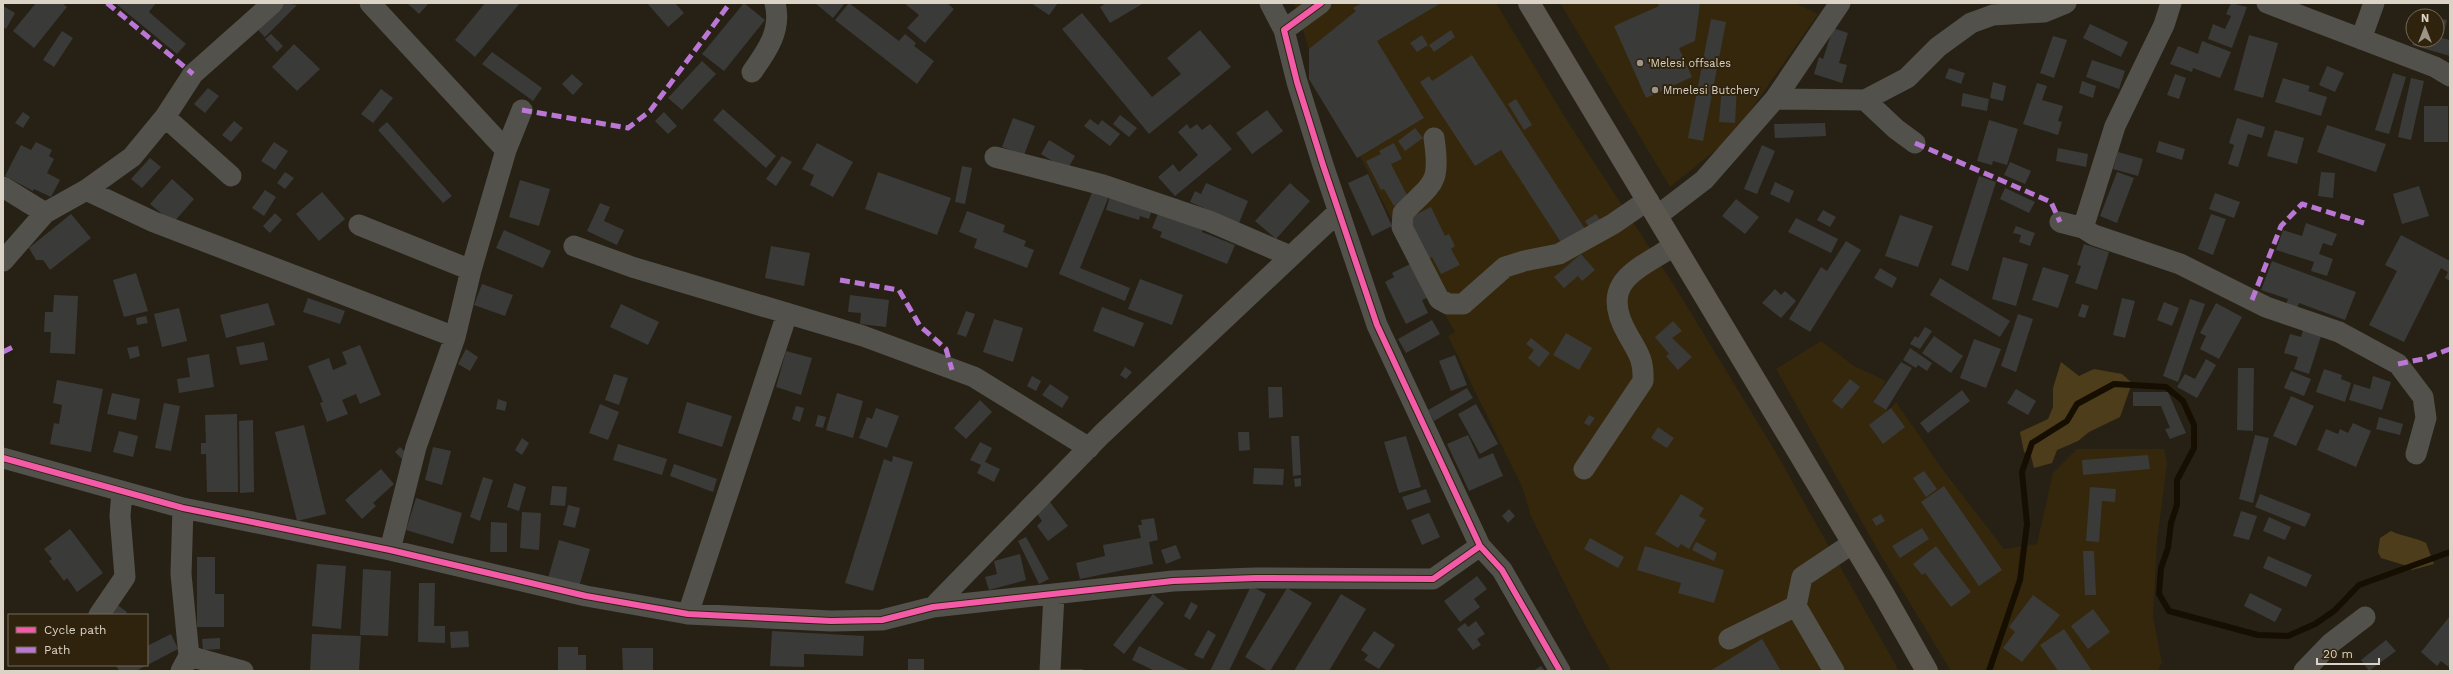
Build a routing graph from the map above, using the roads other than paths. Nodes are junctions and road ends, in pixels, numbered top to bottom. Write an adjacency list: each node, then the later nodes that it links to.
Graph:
1 (273, 3): 19 (street)
2 (370, 3): 22 (street)
3 (775, 3): 14 (street)
4 (1270, 3): 12 (street)
5 (1321, 3): 12 (street)
6 (1529, 3): 27 (main road)
7 (1840, 3): 16 (street)
8 (2066, 3): 17 (street)
9 (2171, 3): 32 (street)
10 (2268, 3): 13 (street)
11 (2374, 3): 13 (street)
12 (1284, 30): 28 (street)
13 (2361, 39): 15 (street)
14 (752, 72)
15 (2450, 76)
16 (1775, 99): 17 (street); 27 (street)
17 (1865, 100): 21 (street)
18 (522, 110): 22 (street)
19 (165, 117): 24 (street); 26 (street)
20 (1434, 138): 27 (street)
21 (1915, 143)
22 (506, 150): 37 (street)
23 (995, 157): 35 (street)
24 (231, 176)
25 (3, 187): 29 (street)
26 (86, 190): 29 (street); 39 (street)
27 (1653, 208): 34 (main road)
28 (1338, 212): 35 (street); 47 (street)
29 (45, 213): 36 (street)
30 (2060, 222): 32 (street)
31 (359, 225): 37 (street)
32 (2084, 228): 41 (street)
33 (574, 246): 38 (street)
34 (1674, 246): 43 (street); 46 (main road)
35 (1290, 256): 40 (street)
36 (3, 261)
37 (470, 270): 39 (street)
38 (787, 314): 40 (street); 53 (street)
39 (455, 337): 48 (street)
40 (1089, 448): 51 (street)
41 (2416, 454)
42 (3, 458): 44 (street)
43 (1584, 470)
44 (122, 492): 45 (street); 52 (street)
45 (183, 508): 48 (street); 56 (street)
46 (1853, 543): 50 (street); 61 (main road)
47 (1480, 546): 49 (street); 59 (street)
48 (390, 550): 53 (street)
49 (1054, 595): 51 (street); 58 (street)
50 (1796, 606): 55 (street); 60 (street)
51 (933, 607): 53 (street)
52 (100, 614)
53 (688, 614)
54 (2365, 617): 62 (street)
55 (1729, 639)
56 (185, 663): 57 (street)
57 (244, 671)
58 (1050, 671)
59 (1560, 671)
60 (1834, 671)
61 (1927, 671)
62 (2304, 671)

